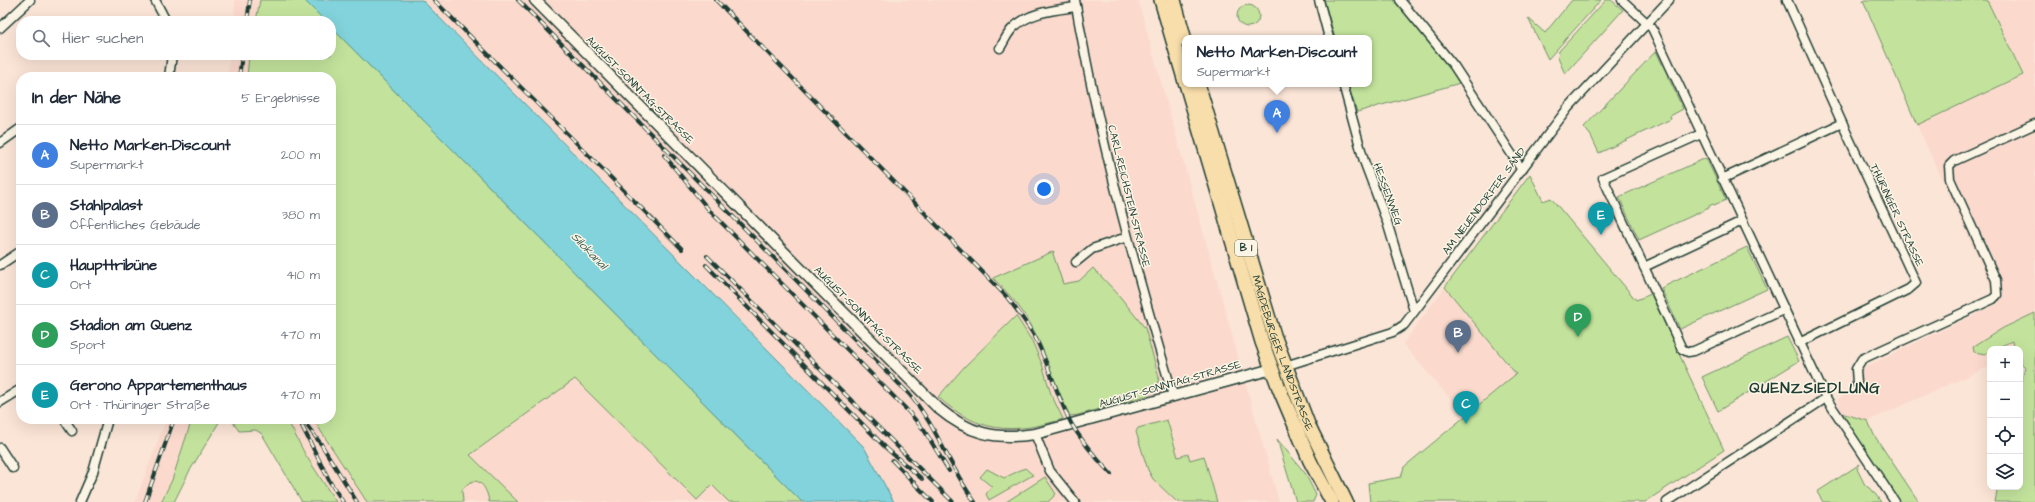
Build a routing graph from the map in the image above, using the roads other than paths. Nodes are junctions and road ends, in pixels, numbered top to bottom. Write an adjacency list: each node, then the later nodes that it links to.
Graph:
1 (30, 0): 14 (street)
2 (154, 0): 12 (street)
3 (535, 0): 50 (street, AUGUST-SONNTAG-STRASSE)
4 (1161, 0): 20 (main road, MAGDEBURGER LANDSTRASSE / B 1)
5 (1174, 0): 15 (main road)
6 (1319, 0): 16 (street)
7 (1400, 0): 29 (street)
8 (1622, 0): 13 (street)
9 (1670, 0): 13 (street, AM NEUENDORFER SAND)
10 (1787, 0): 24 (street, THÜRINGER STRASSE)
11 (1076, 3): 17 (street); 32 (street, CARL-REICHSTEIN-STRASSE)
12 (163, 16)
13 (1648, 23): 27 (street); 29 (street, AM NEUENDORFER SAND)
14 (0, 28)
15 (1184, 35)
16 (1329, 35)
17 (1000, 48)
18 (171, 60): 19 (street)
19 (170, 72)
20 (1182, 73)
21 (1186, 87): 41 (main road, MAGDEBURGER LANDSTRASSE / B 1)
22 (1199, 87): 40 (main road, MAGDEBURGER LANDSTRASSE / B 1)
23 (1344, 87): 38 (street, HESSENWEG)
24 (1842, 123): 30 (street); 39 (street, THÜRINGER STRASSE)
25 (2035, 124): 42 (street)
26 (16, 132): 28 (street)
27 (1701, 134): 30 (street); 36 (street)
28 (0, 143)
29 (1522, 170): 38 (street, AM NEUENDORFER SAND)
30 (1722, 179): 31 (street)
31 (1742, 221): 36 (street); 37 (street)
32 (1127, 237): 34 (street); 44 (street, CARL-REICHSTEIN-STRASSE)
33 (16, 254): 35 (street)
34 (1076, 262)
35 (0, 265)
36 (1644, 267): 37 (street)
37 (1783, 310): 39 (street)
38 (1414, 311): 40 (street, AM NEUENDORFER SAND)
39 (1799, 344): 45 (street)
40 (1285, 366): 41 (main road); 56 (main road, MAGDEBURGER LANDSTRASSE / B 1)
41 (1272, 369): 44 (street, AUGUST-SONNTAG-STRASSE); 55 (main road, MAGDEBURGER LANDSTRASSE / B 1)
42 (1857, 383)
43 (16, 392): 46 (street)
44 (1173, 395): 50 (street, AUGUST-SONNTAG-STRASSE)
45 (1826, 398): 57 (street); 58 (street)
46 (0, 402)
47 (67, 424): 49 (street)
48 (107, 424): 53 (street)
49 (72, 431)
50 (1035, 434): 54 (street)
51 (0, 448): 52 (street)
52 (13, 468)
53 (80, 502)
54 (1075, 502)
55 (1332, 502)
56 (1346, 502)
57 (1667, 502)
58 (1894, 502)

